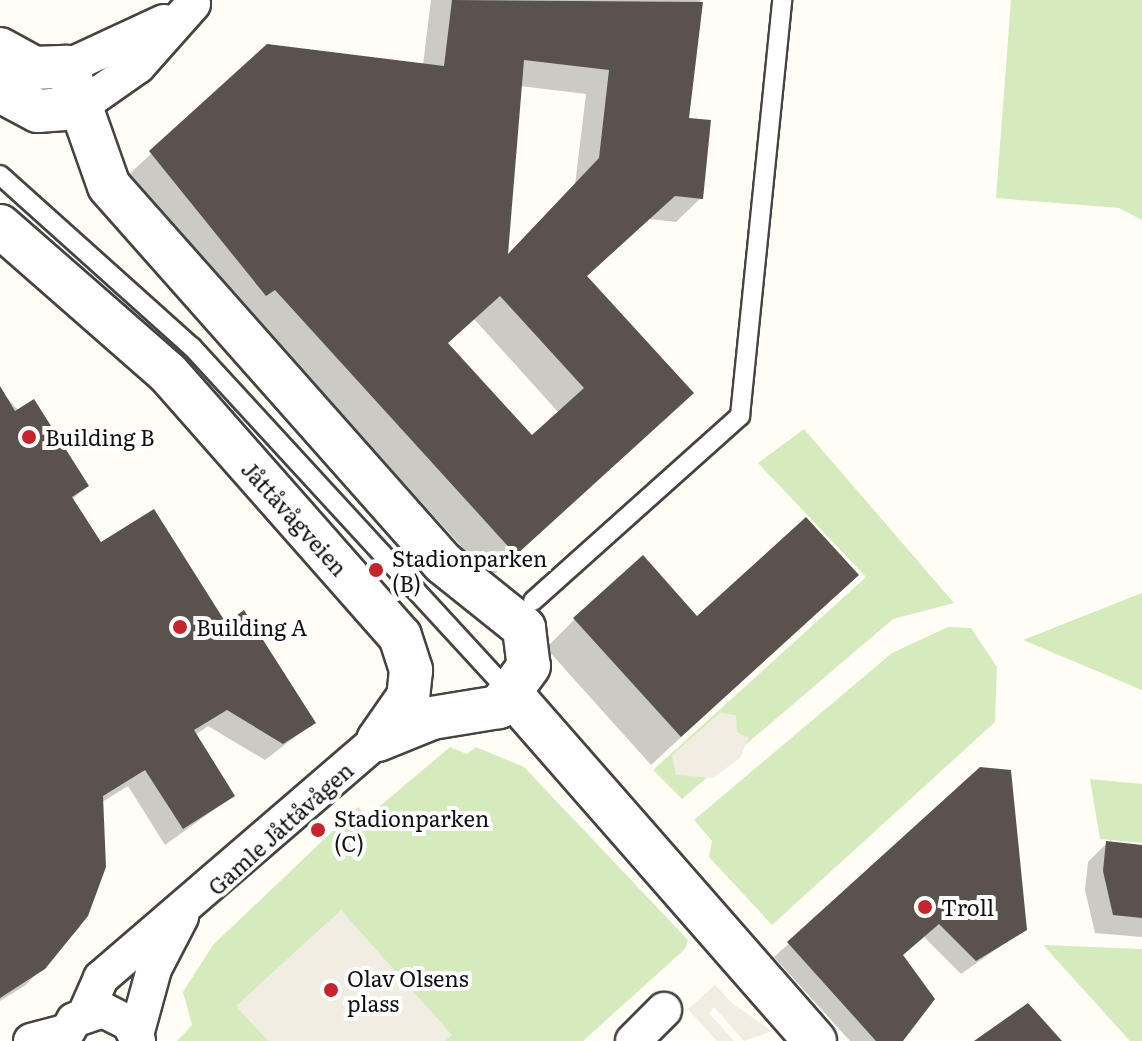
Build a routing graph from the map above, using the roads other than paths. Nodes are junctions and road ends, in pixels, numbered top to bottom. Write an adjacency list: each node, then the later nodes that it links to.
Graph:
1 (782, 0): 9 (lane)
2 (195, 2): 4 (street); 6 (street)
3 (0, 49): 4 (street)
4 (67, 67): 6 (street)
5 (0, 91): 6 (street)
6 (78, 108): 10 (street)
7 (0, 175): 10 (lane)
8 (0, 226): 11 (street, Jåttåvågveien)
9 (533, 601)
10 (512, 695): 11 (street); 18 (street)
11 (378, 740): 12 (street, Gamle Jåttåvågen)
12 (181, 917): 14 (street, Gamle Jåttåvågen); 15 (street, Gamle Jåttåvågen)
13 (664, 1010): 17 (street)
14 (71, 1028): 15 (street, Gamle Jåttåvågen); 16 (street, Gamle Jåttåvågen)
15 (137, 1038)
16 (31, 1041)
17 (633, 1041)
18 (815, 1041)

